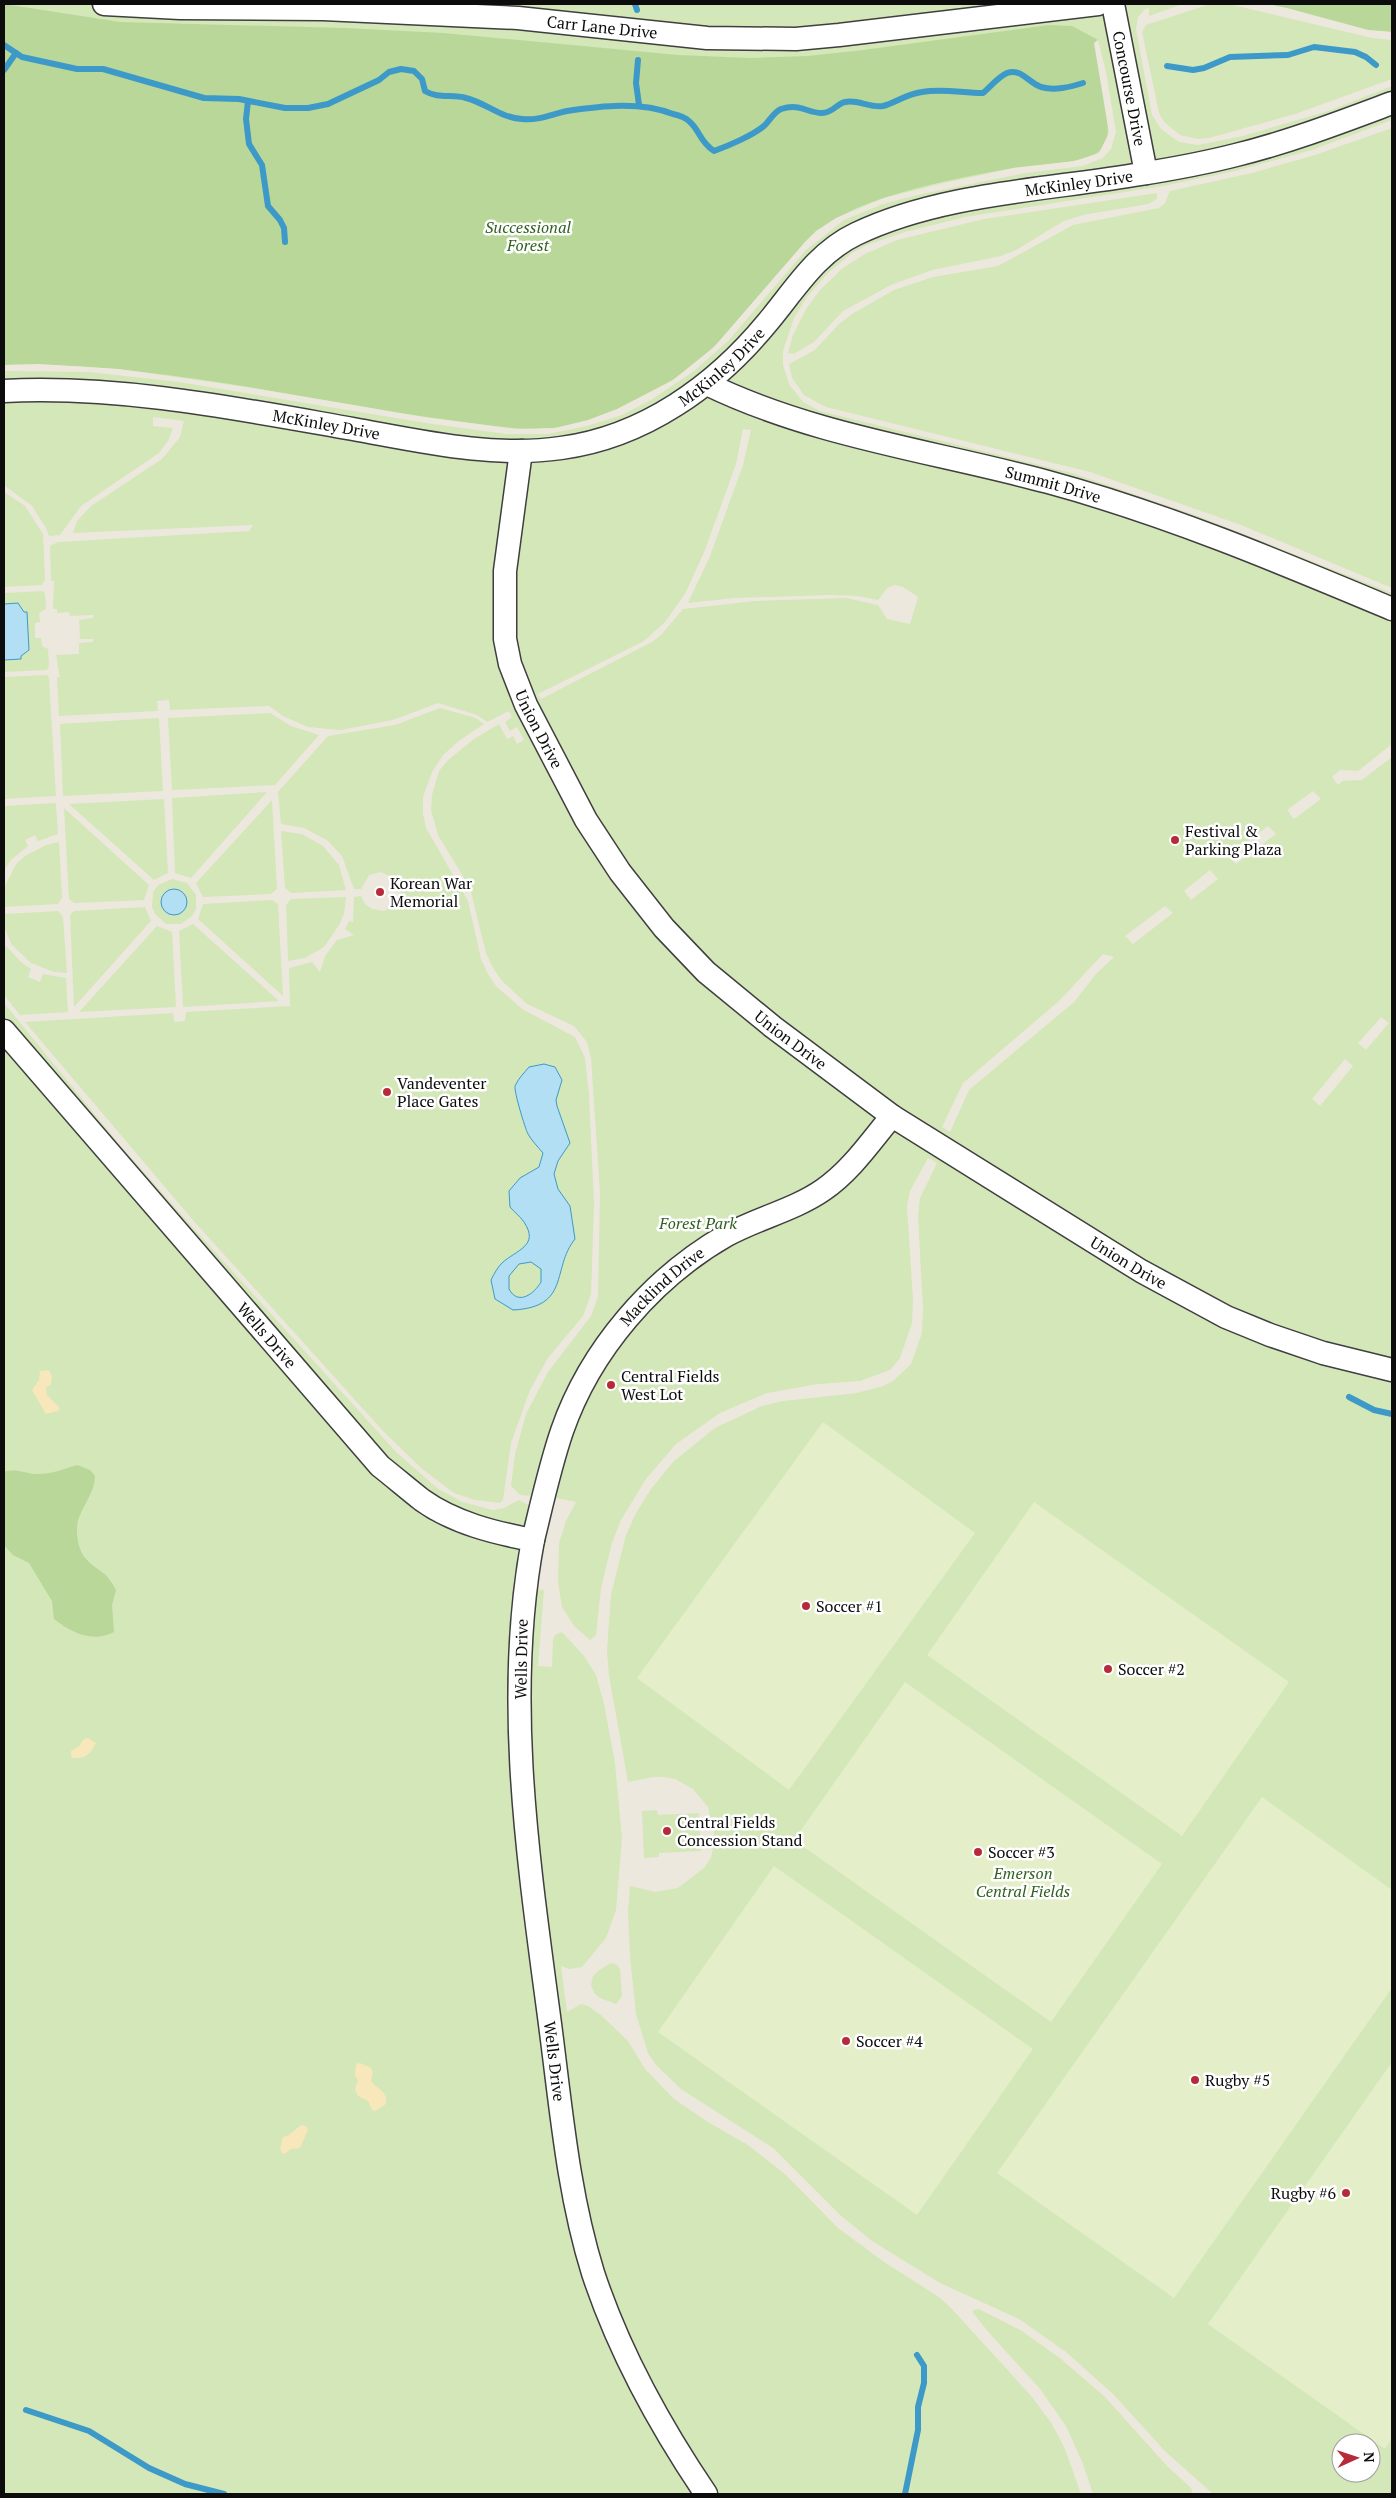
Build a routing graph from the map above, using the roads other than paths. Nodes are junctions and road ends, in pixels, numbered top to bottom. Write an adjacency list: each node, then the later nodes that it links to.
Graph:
1 (104, 4): 2 (street, Carr Lane Drive)
2 (1098, 4)
3 (1113, 4): 5 (street, Concourse Drive)
4 (1392, 103): 5 (street, McKinley Drive)
5 (1146, 173): 6 (street, McKinley Drive)
6 (707, 384): 8 (street, McKinley Drive); 9 (street, Summit Drive)
7 (4, 392): 8 (street, McKinley Drive)
8 (520, 451): 11 (street, Union Drive)
9 (1392, 609)
10 (4, 1031): 13 (street, Wells Drive)
11 (892, 1116): 12 (street, Union Drive); 13 (street, Macklind Drive)
12 (1392, 1370)
13 (533, 1540): 14 (street, Wells Drive)
14 (706, 2494)

